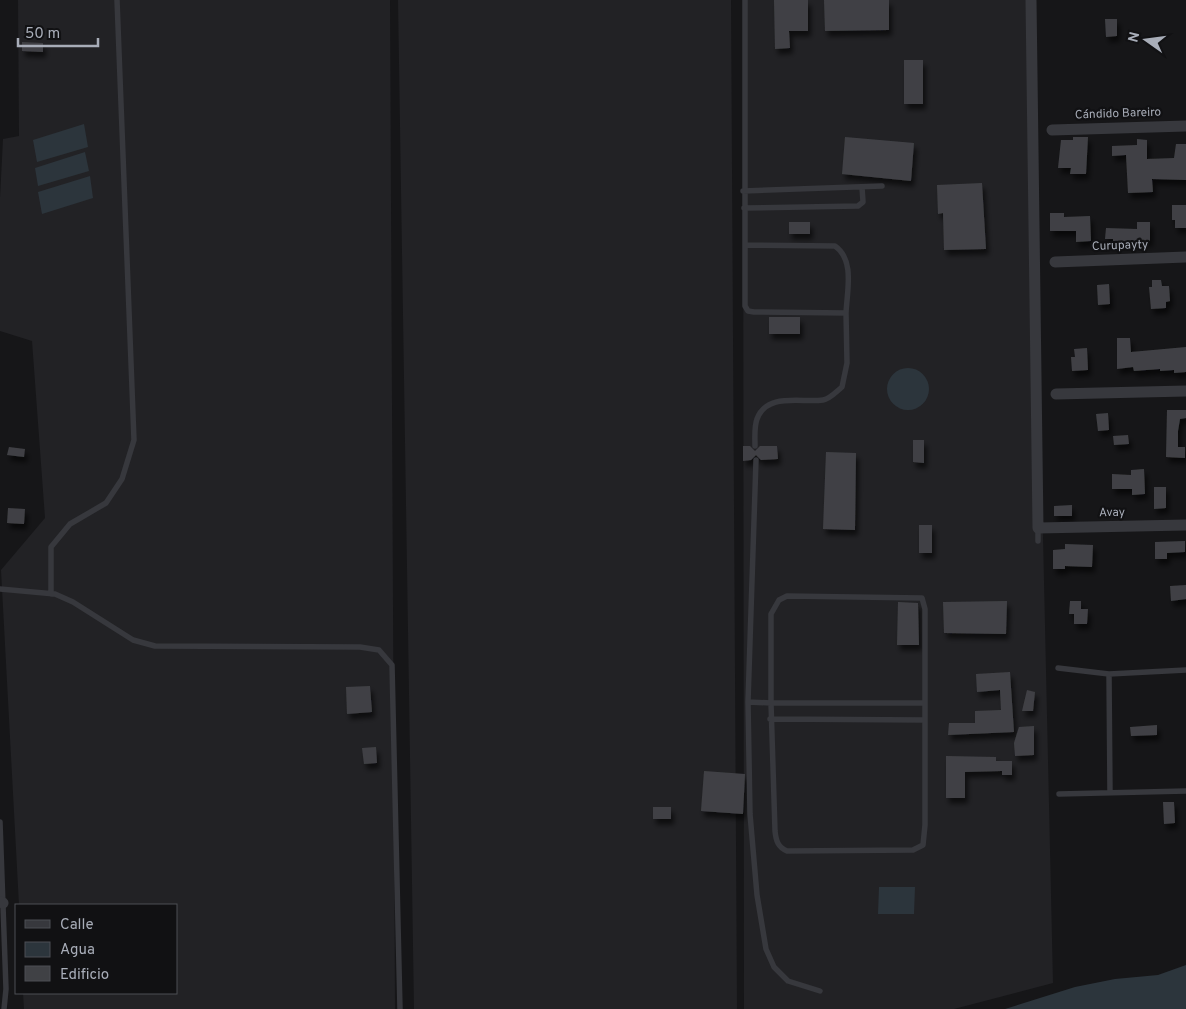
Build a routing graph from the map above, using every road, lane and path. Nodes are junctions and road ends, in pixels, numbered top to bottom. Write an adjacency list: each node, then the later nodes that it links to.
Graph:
1 (117, 0): 22 (lane)
2 (745, 0): 8 (lane)
3 (1031, 0): 19 (street)
4 (1186, 126): 5 (street, Cándido Bareiro)
5 (1052, 130)
6 (882, 186): 7 (lane)
7 (862, 187): 8 (lane); 9 (lane)
8 (743, 191): 9 (lane)
9 (744, 208): 10 (lane)
10 (746, 245): 13 (lane); 13 (lane)
11 (1186, 257): 12 (street, Curupayty)
12 (1055, 262)
13 (846, 312): 16 (lane)
14 (1186, 391): 15 (street)
15 (1056, 394)
16 (755, 446)
17 (756, 460): 26 (lane)
18 (1186, 525): 19 (street, Avay)
19 (1038, 528): 20 (lane)
20 (1038, 541)
21 (0, 589): 22 (lane)
22 (51, 594): 38 (lane)
23 (1058, 668): 25 (lane)
24 (1186, 670): 25 (lane)
25 (1109, 674): 32 (lane)
26 (748, 702): 27 (lane); 36 (lane)
27 (771, 703): 28 (lane); 28 (lane); 29 (lane)
28 (925, 703): 30 (lane)
29 (770, 719): 30 (lane); 30 (lane)
30 (925, 720)
31 (1186, 791): 32 (lane)
32 (1110, 793): 33 (lane)
33 (1059, 794)
34 (0, 822): 35 (lane)
35 (2, 902): 37 (lane)
36 (820, 991)
37 (4, 1009)
38 (400, 1009)

